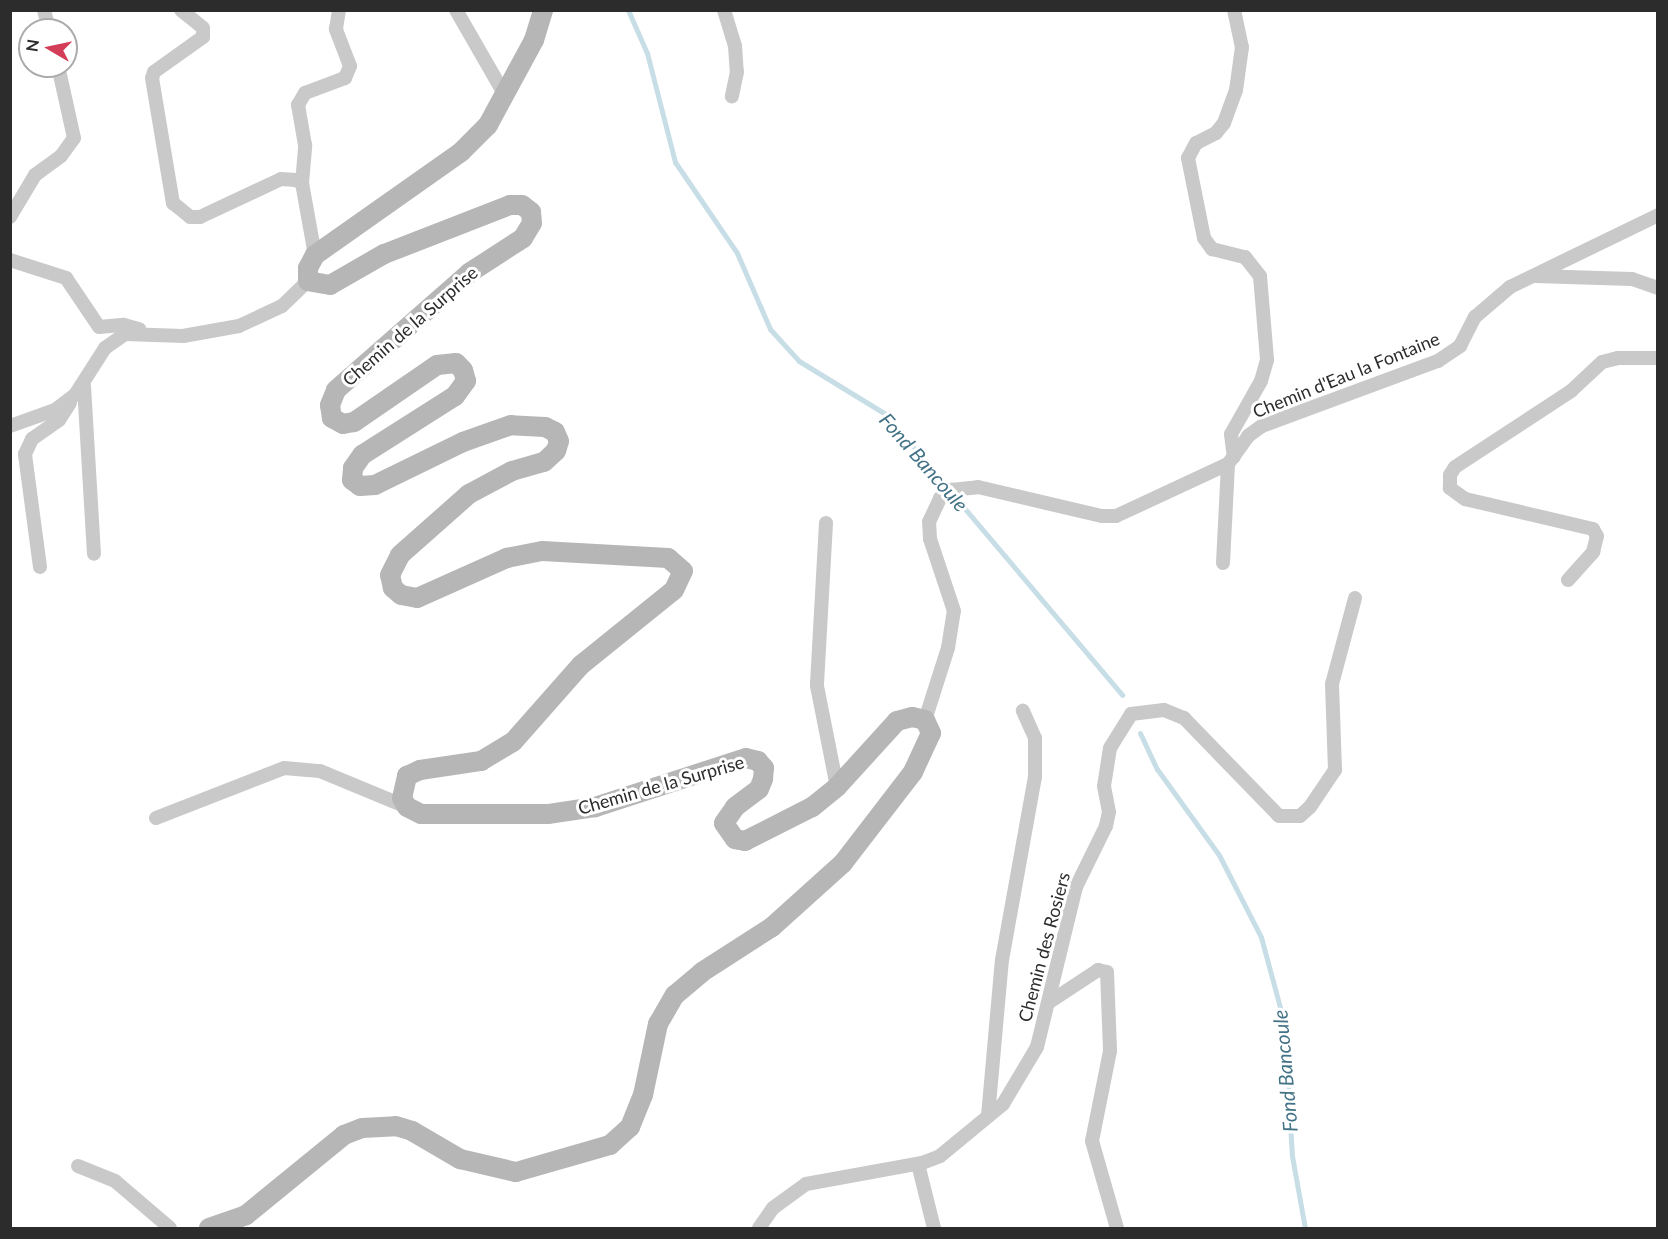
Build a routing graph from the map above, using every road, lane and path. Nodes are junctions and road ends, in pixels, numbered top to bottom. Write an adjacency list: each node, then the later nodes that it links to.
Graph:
1 (182, 10): 10 (street)
2 (339, 10): 10 (street)
3 (456, 10): 9 (street)
4 (543, 10): 9 (main road)
5 (724, 10): 8 (street)
6 (1234, 10): 24 (street)
7 (61, 78): 12 (street)
8 (732, 96)
9 (506, 97): 15 (main road)
10 (302, 183): 15 (street)
11 (10, 186): 12 (street)
12 (18, 202): 14 (street)
13 (1658, 215): 17 (street, Chemin d'Eau la Fontaine)
14 (10, 217)
15 (315, 255): 18 (main road)
16 (10, 260): 20 (street)
17 (1531, 276): 19 (street); 24 (street, Chemin d'Eau la Fontaine)
18 (308, 281): 20 (street); 34 (main road, Chemin de la Surprise)
19 (1658, 288)
20 (153, 334): 22 (street)
21 (1658, 358): 29 (street)
22 (80, 390): 23 (street); 26 (street); 28 (street)
23 (10, 426)
24 (1231, 460): 27 (street); 32 (street, Chemin d'Eau la Fontaine)
25 (826, 523): 33 (street)
26 (94, 554)
27 (1223, 563)
28 (40, 567)
29 (1568, 580)
30 (1355, 598): 36 (street, Chemin des Rosiers)
31 (1023, 711): 37 (street)
32 (926, 720): 33 (main road, Chemin de la Surprise); 41 (main road)
33 (837, 787): 34 (main road, Chemin de la Surprise)
34 (408, 807): 35 (street)
35 (156, 818)
36 (1048, 1003): 37 (street, Chemin des Rosiers); 44 (street)
37 (988, 1116): 38 (street, Chemin des Rosiers)
38 (918, 1164): 42 (street, Chemin des Rosiers); 43 (street)
39 (78, 1166): 40 (street)
40 (170, 1228)
41 (209, 1228)
42 (759, 1228)
43 (934, 1228)
44 (1117, 1228)

